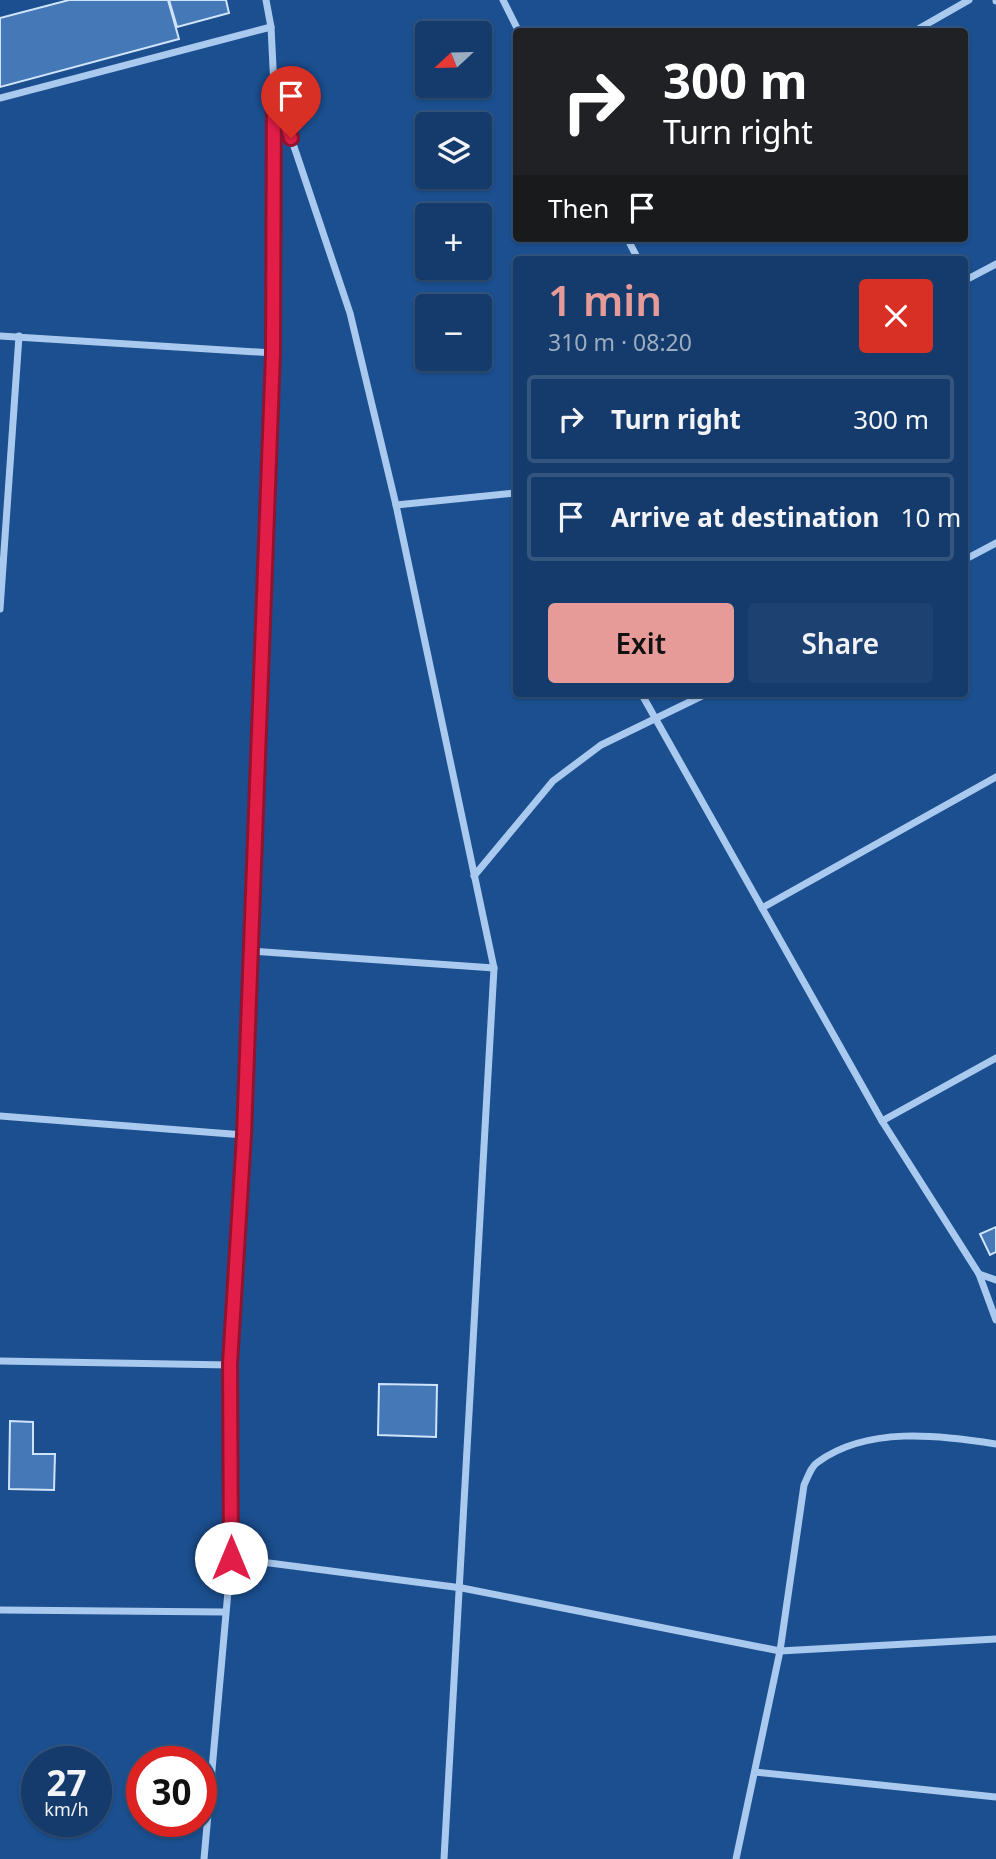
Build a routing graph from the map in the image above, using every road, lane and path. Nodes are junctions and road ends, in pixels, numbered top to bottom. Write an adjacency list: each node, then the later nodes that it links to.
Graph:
1 (266, 0): 4 (street)
2 (503, 0): 5 (street)
3 (969, 0): 6 (street)
4 (271, 27): 7 (street); 8 (street)
5 (517, 28)
6 (920, 28)
7 (274, 88): 13 (street); 15 (street)
8 (0, 98)
9 (996, 264): 10 (street)
10 (968, 279)
11 (0, 336): 12 (street)
12 (19, 336): 13 (street); 18 (street)
13 (273, 353): 25 (street)
14 (513, 493): 15 (street)
15 (396, 505): 23 (street)
16 (996, 543): 17 (street)
17 (968, 558)
18 (0, 609)
19 (643, 697): 21 (street)
20 (700, 697): 21 (street)
21 (655, 721): 23 (street); 24 (street)
22 (996, 778): 24 (street)
23 (474, 876): 26 (street)
24 (762, 908): 29 (street)
25 (250, 951): 26 (street); 30 (street)
26 (494, 968): 38 (street)
27 (996, 1058): 29 (street)
28 (0, 1116): 30 (street)
29 (883, 1121): 31 (street)
30 (244, 1135): 35 (street)
31 (979, 1274): 32 (street); 33 (street)
32 (996, 1280)
33 (996, 1320)
34 (0, 1361): 35 (street)
35 (230, 1364): 37 (street)
36 (996, 1444): 42 (street)
37 (231, 1558): 38 (street); 40 (street)
38 (462, 1588): 42 (street); 46 (street)
39 (0, 1610): 40 (street)
40 (224, 1612): 45 (street)
41 (996, 1639): 42 (street)
42 (780, 1651): 43 (street)
43 (755, 1772): 44 (street); 47 (street)
44 (996, 1797)
45 (204, 1859)
46 (444, 1859)
47 (736, 1859)

